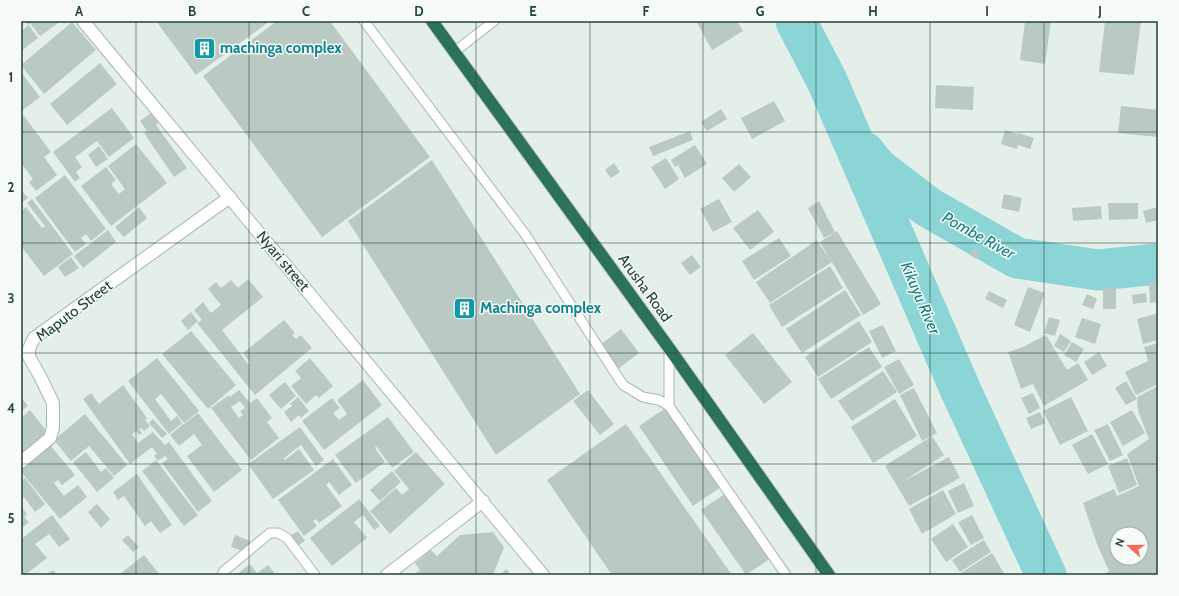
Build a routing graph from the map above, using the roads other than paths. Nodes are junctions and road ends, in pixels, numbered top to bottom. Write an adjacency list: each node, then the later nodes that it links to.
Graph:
1 (83, 21): 6 (street, Nyari street)
2 (364, 21): 8 (lane)
3 (432, 21): 5 (highway, Arusha Road)
4 (494, 21): 5 (lane)
5 (454, 52): 7 (highway, Arusha Road)
6 (230, 197): 9 (street, Maputo Street); 10 (street, Nyari street)
7 (669, 348): 8 (lane); 16 (highway, Arusha Road)
8 (670, 406): 15 (lane)
9 (21, 462)
10 (483, 501): 13 (street); 14 (street, Nyari street)
11 (222, 575): 12 (lane)
12 (315, 575)
13 (387, 575)
14 (543, 575)
15 (786, 575)
16 (830, 575)

